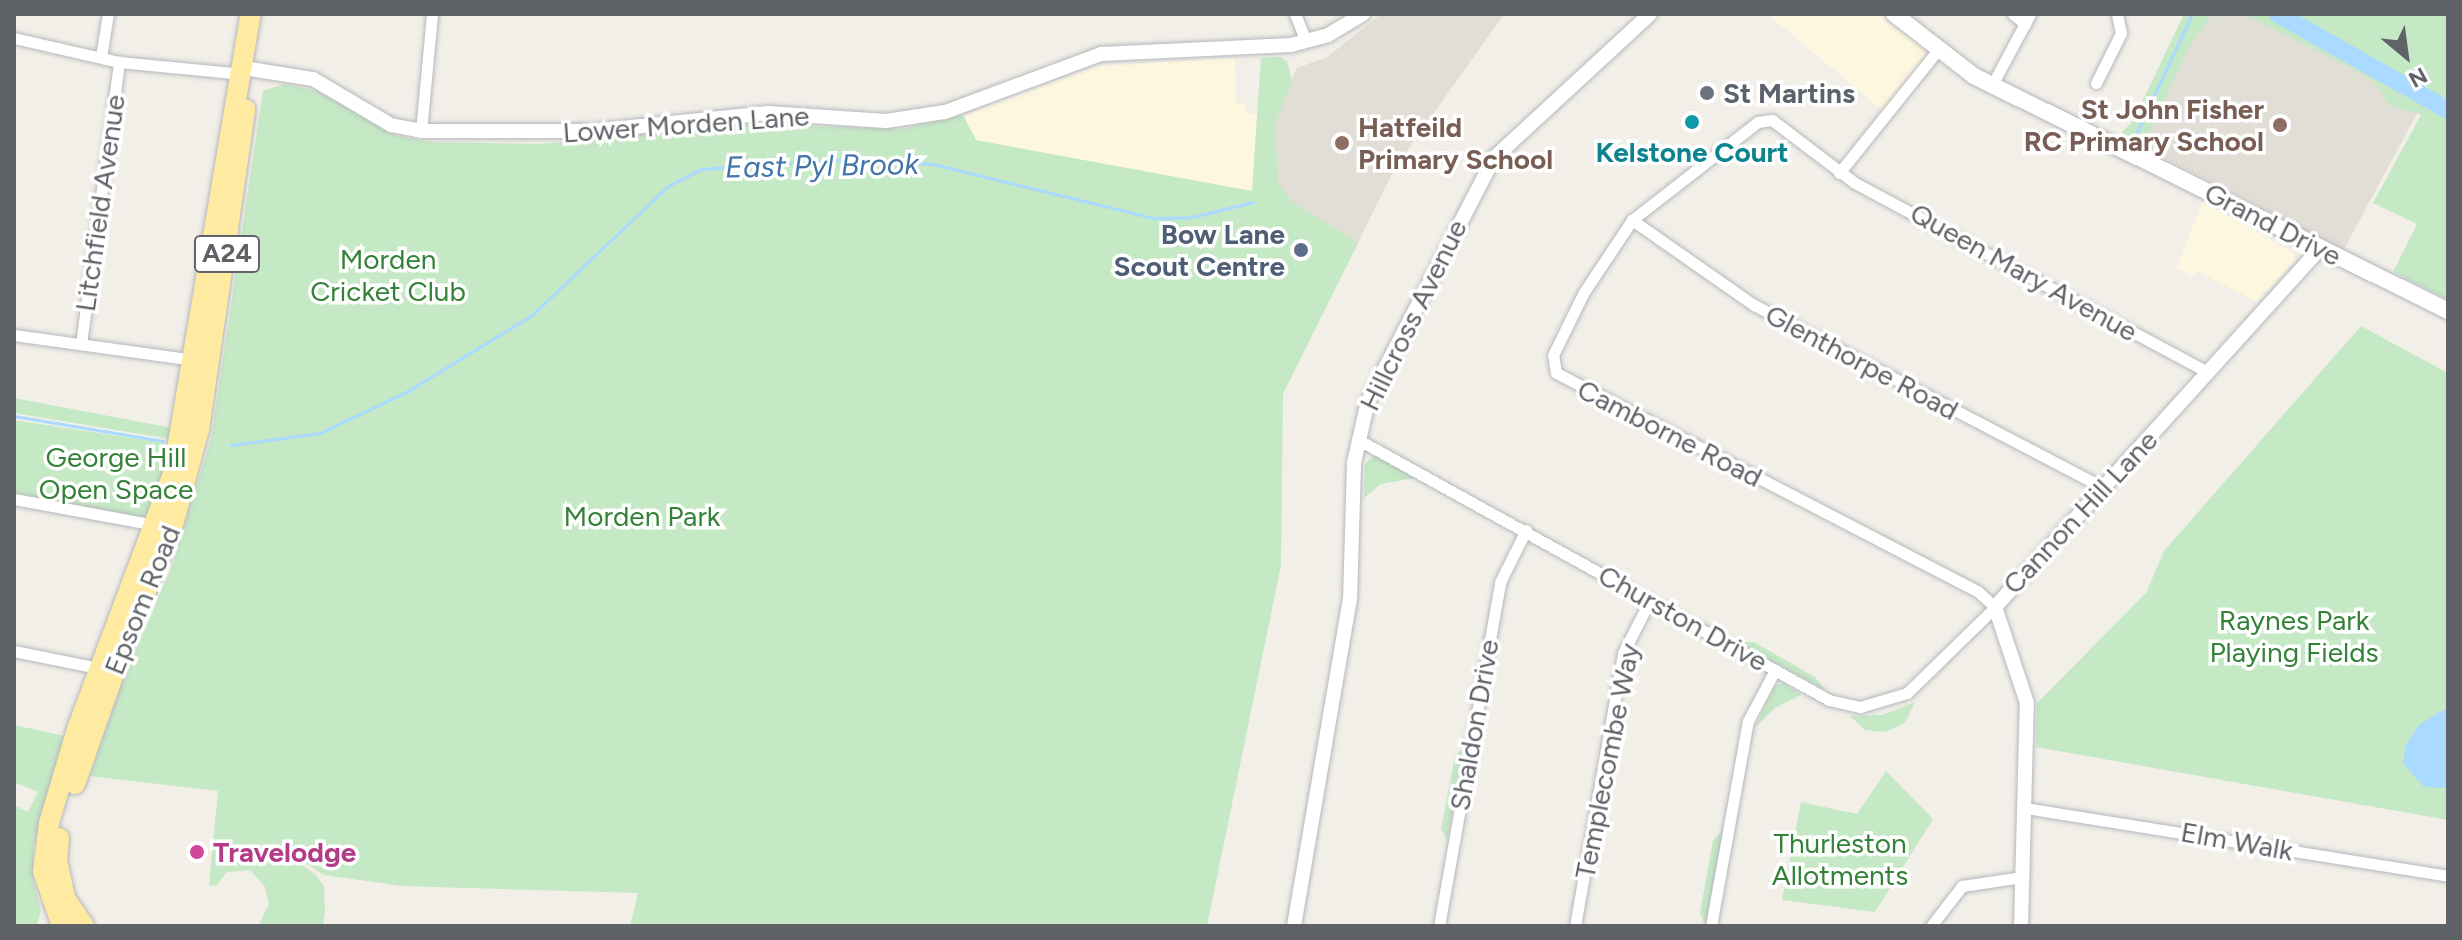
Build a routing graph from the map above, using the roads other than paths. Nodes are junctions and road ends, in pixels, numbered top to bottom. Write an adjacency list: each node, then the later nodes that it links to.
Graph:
1 (108, 14): 14 (street)
2 (251, 14): 16 (highway, Epsom Road / A24)
3 (432, 14): 20 (street)
4 (1295, 14): 12 (street)
5 (1363, 14): 12 (street, Lower Morden Lane)
6 (1650, 14): 29 (street, Hillcross Avenue)
7 (1894, 14): 13 (main road, Grand Drive)
8 (2013, 14): 10 (street)
9 (2117, 14): 17 (street)
10 (2027, 19): 18 (street)
11 (14, 38): 14 (street)
12 (1306, 41): 20 (street, Lower Morden Lane)
13 (1937, 51): 18 (main road, Grand Drive); 21 (street)
14 (101, 57): 15 (street)
15 (119, 62): 16 (street); 26 (street, Litchfield Avenue)
16 (243, 71): 20 (street, Lower Morden Lane); 27 (highway, Epsom Road / A24)
17 (2096, 83)
18 (1992, 85): 23 (main road, Grand Drive)
19 (1758, 122): 21 (street, Queen Mary Avenue); 22 (street, Camborne Road)
20 (421, 131)
21 (1839, 173): 28 (street, Queen Mary Avenue)
22 (1632, 220): 30 (street, Glenthorpe Road); 35 (street, Camborne Road)
23 (2320, 248): 24 (main road, Grand Drive); 28 (street, Cannon Hill Lane)
24 (2448, 311)
25 (14, 335): 26 (street)
26 (81, 344): 27 (street)
27 (204, 360): 32 (highway, Epsom Road / A24)
28 (2208, 372): 30 (street, Cannon Hill Lane)
29 (1357, 439): 33 (street, Churston Drive); 44 (street, Hillcross Avenue)
30 (2102, 487): 35 (street, Cannon Hill Lane)
31 (14, 499): 32 (street)
32 (164, 526): 37 (highway, Epsom Road / A24)
33 (1526, 530): 34 (street, Churston Drive); 45 (street, Shaldon Drive)
34 (1650, 600): 38 (street, Churston Drive); 46 (street, Templecombe Way)
35 (1995, 607): 38 (street, Churston Drive); 39 (street, Cannon Hill Lane)
36 (14, 651): 37 (street)
37 (106, 670): 42 (highway, Epsom Road / A24); 43 (highway, Epsom Road / A24)
38 (1775, 670): 47 (street)
39 (2025, 808): 40 (street, Elm Walk); 41 (street, Cannon Hill Lane)
40 (2448, 876)
41 (2022, 877): 48 (street); 49 (street, Cannon Hill Lane)
42 (62, 926)
43 (84, 926)
44 (1294, 926)
45 (1439, 926)
46 (1575, 926)
47 (1711, 926)
48 (1931, 926)
49 (2021, 926)

